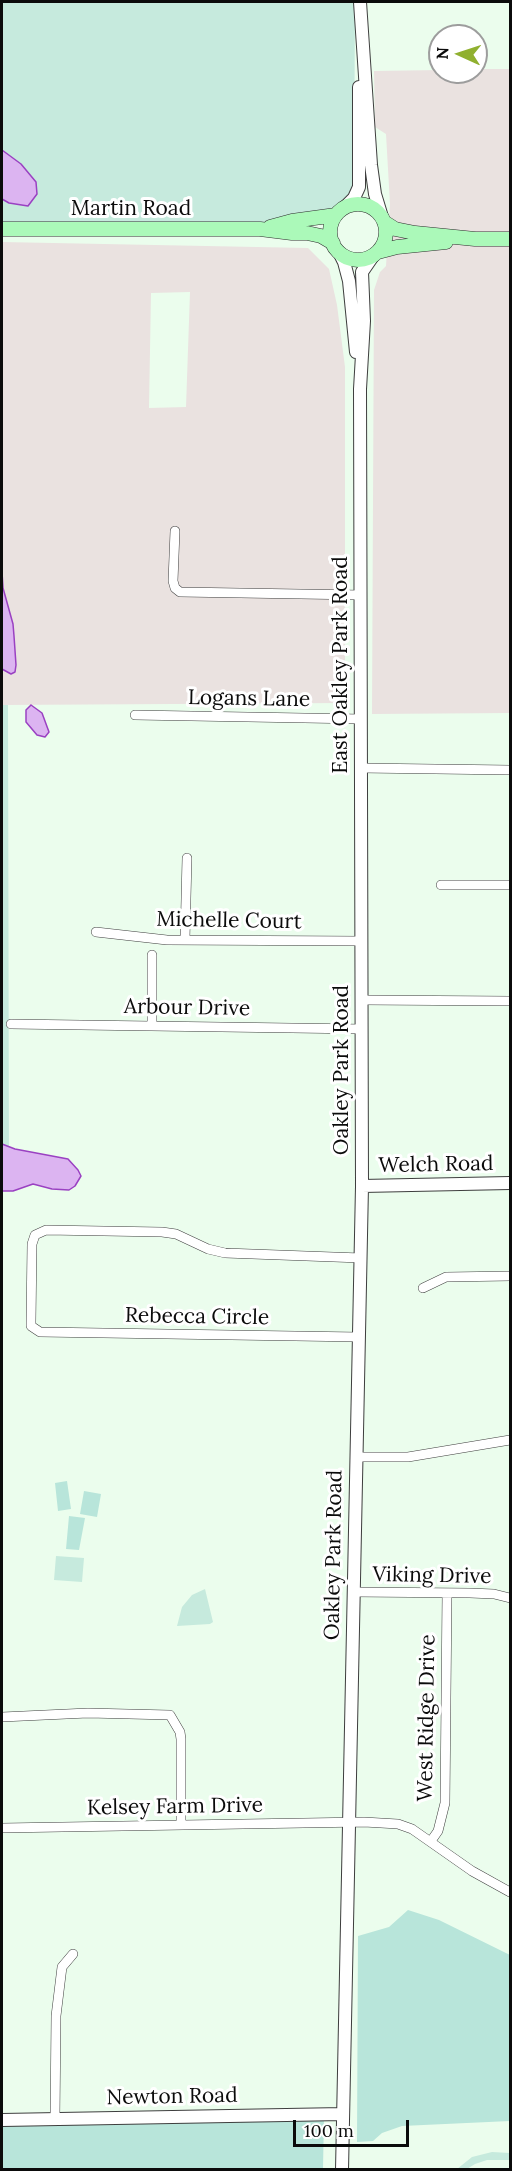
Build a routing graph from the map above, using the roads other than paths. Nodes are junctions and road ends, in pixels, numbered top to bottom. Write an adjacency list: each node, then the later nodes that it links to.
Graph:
1 (359, 2): 2 (street); 3 (street)
2 (340, 212): 3 (main road); 5 (main road, Martin Road); 8 (main road)
3 (383, 220): 6 (main road); 9 (main road)
4 (2, 229): 5 (main road, Martin Road)
5 (261, 229): 8 (main road, Martin Road)
6 (475, 239): 7 (main road); 9 (main road)
7 (510, 239)
8 (336, 248): 9 (main road); 10 (street, East Oakley Park Road)
9 (376, 254): 10 (street, East Oakley Park Road)
10 (360, 388): 12 (street, East Oakley Park Road)
11 (175, 531): 12 (street)
12 (361, 596): 14 (street, East Oakley Park Road)
13 (135, 715): 14 (street, Logans Lane)
14 (361, 719): 15 (street, East Oakley Park Road)
15 (361, 768): 16 (street); 22 (street, East Oakley Park Road)
16 (510, 770)
17 (187, 858): 21 (street)
18 (441, 885): 19 (street)
19 (510, 885)
20 (96, 932): 21 (street, Michelle Court)
21 (185, 939): 22 (street, Michelle Court)
22 (362, 941): 24 (street, Oakley Park Road)
23 (152, 955): 27 (street)
24 (362, 1000): 25 (street); 28 (street, Oakley Park Road)
25 (510, 1001)
26 (11, 1024): 27 (street, Arbour Drive)
27 (152, 1025): 28 (street, Arbour Drive)
28 (362, 1029): 30 (street, Oakley Park Road)
29 (510, 1183): 30 (street, Welch Road)
30 (362, 1186): 31 (street, Oakley Park Road)
31 (361, 1258): 34 (street, Oakley Park Road); 34 (street, Rebecca Circle)
32 (510, 1276): 33 (street)
33 (423, 1288)
34 (359, 1337): 36 (street, Oakley Park Road)
35 (510, 1440): 36 (street)
36 (356, 1457): 37 (street, Oakley Park Road)
37 (353, 1592): 38 (street, Viking Drive); 41 (street, Oakley Park Road)
38 (447, 1593): 39 (street, Viking Drive); 44 (street, West Ridge Drive)
39 (510, 1598)
40 (2, 1717): 42 (street)
41 (349, 1822): 42 (street, Kelsey Farm Drive); 44 (street, Kelsey Farm Drive); 47 (street, Oakley Park Road)
42 (181, 1824): 43 (street, Kelsey Farm Drive)
43 (2, 1828)
44 (431, 1842): 45 (street, Kelsey Farm Drive)
45 (510, 1892)
46 (73, 1954): 48 (street)
47 (343, 2114): 48 (street, Newton Road); 50 (street, Oakley Park Road)
48 (55, 2119): 49 (street, Newton Road)
49 (2, 2120)
50 (342, 2169)

